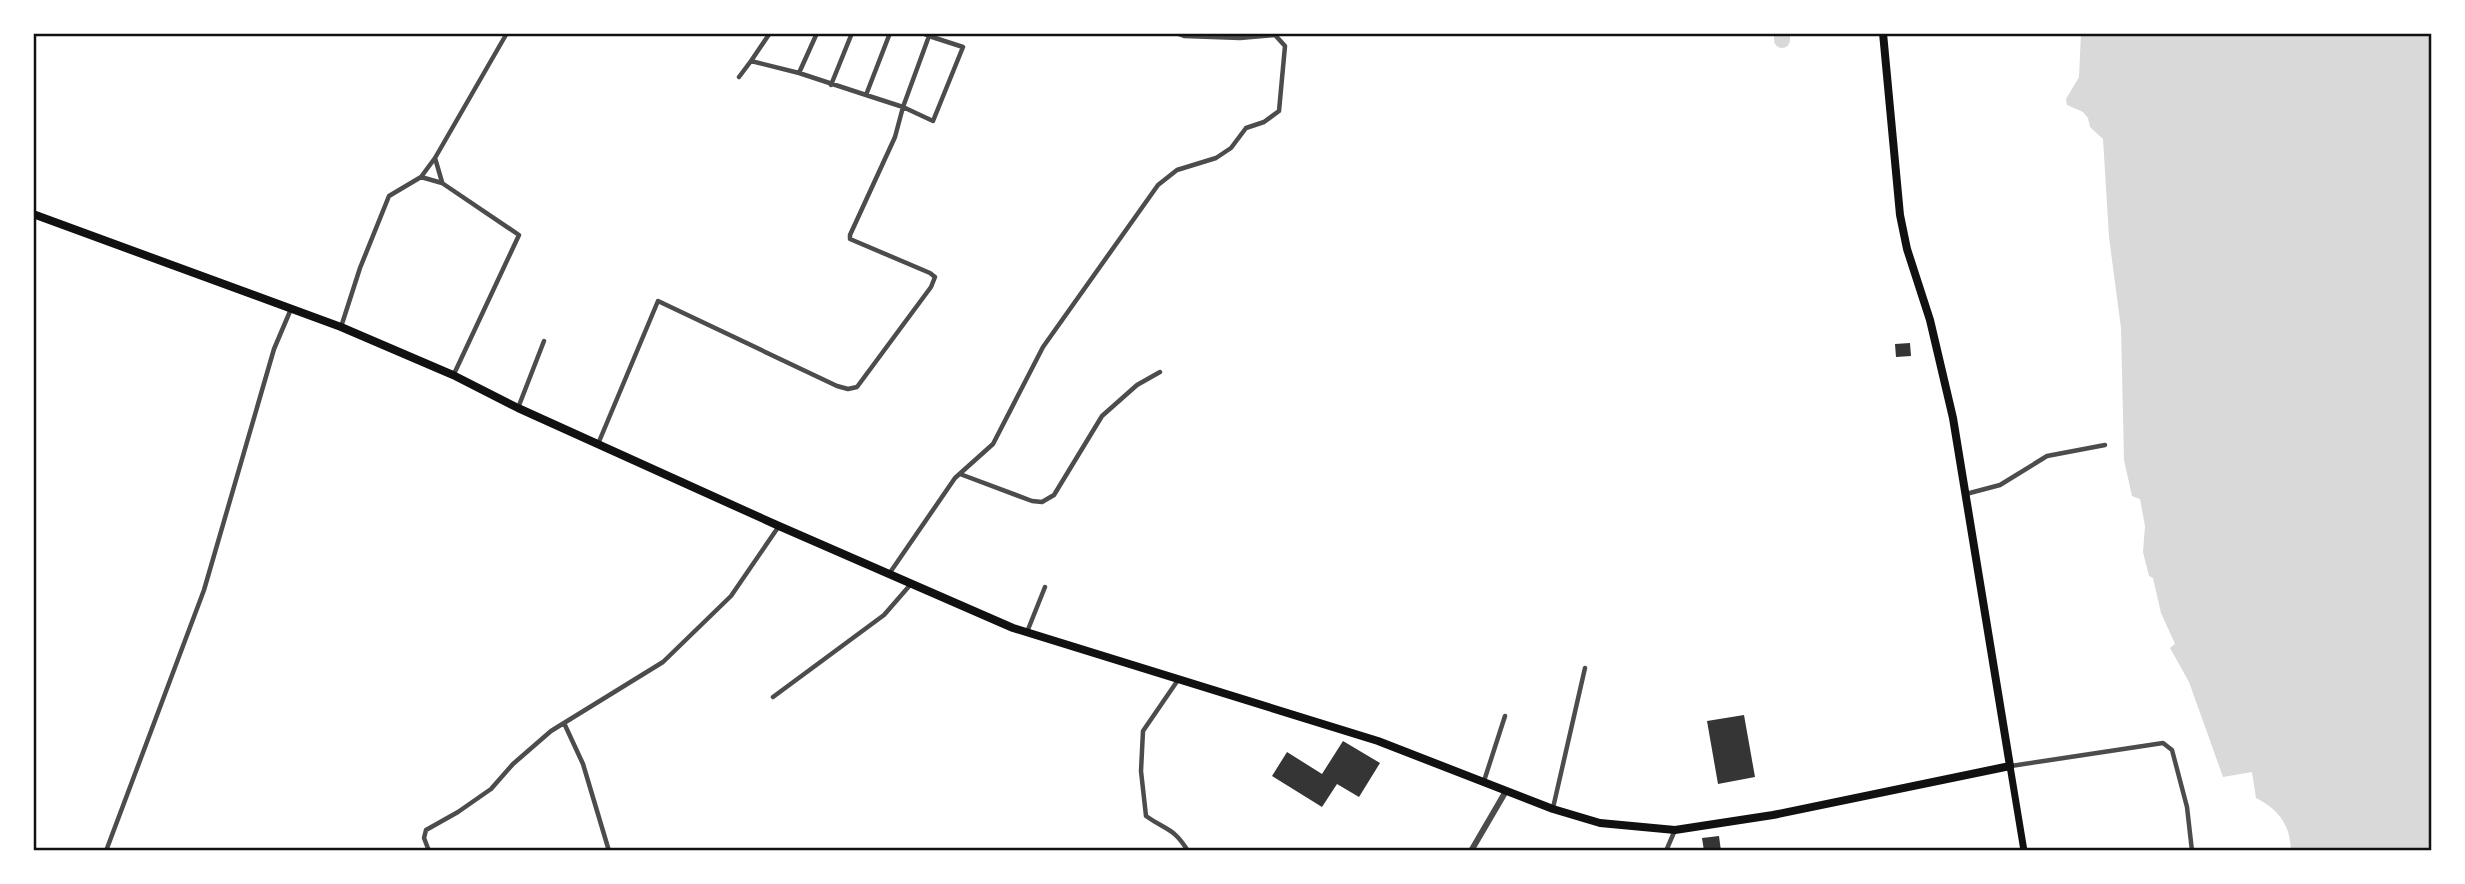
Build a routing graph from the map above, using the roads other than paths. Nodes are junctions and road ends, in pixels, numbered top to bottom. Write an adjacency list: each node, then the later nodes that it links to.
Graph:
1 (507, 33): 16 (street)
2 (770, 33): 10 (street)
3 (817, 33): 11 (street)
4 (852, 33): 13 (street)
5 (890, 33): 14 (street)
6 (922, 33): 9 (street)
7 (1176, 33): 28 (street)
8 (1883, 33): 29 (highway)
9 (929, 36): 15 (street); 15 (street)
10 (751, 61): 11 (street); 12 (street)
11 (799, 73): 13 (street)
12 (739, 77)
13 (831, 85): 14 (street)
14 (866, 95): 15 (street)
15 (903, 107): 26 (street)
16 (435, 158): 17 (street); 18 (street)
17 (421, 177): 18 (street); 21 (street)
18 (442, 183): 24 (street)
19 (33, 214): 20 (highway)
20 (292, 308): 21 (highway); 45 (street)
21 (341, 327): 24 (highway)
22 (544, 341): 25 (street)
23 (1160, 372): 28 (street)
24 (453, 375): 25 (highway)
25 (518, 408): 26 (highway)
26 (598, 444): 30 (highway)
27 (2105, 445): 29 (street)
28 (960, 474): 31 (street)
29 (1966, 494): 40 (highway)
30 (779, 526): 31 (highway); 39 (street)
31 (888, 575): 32 (highway)
32 (911, 584): 34 (highway); 37 (street)
33 (1045, 587): 34 (street)
34 (1027, 632): 36 (highway)
35 (1586, 668): 43 (street)
36 (1178, 679): 41 (highway); 48 (street)
37 (773, 697)
38 (1505, 716): 41 (street)
39 (564, 723): 46 (street); 47 (street)
40 (2010, 766): 44 (highway); 51 (main road); 52 (street)
41 (1484, 782): 42 (highway)
42 (1506, 791): 43 (highway); 49 (street)
43 (1553, 809): 44 (highway)
44 (1675, 830): 50 (street)
45 (106, 851)
46 (429, 851)
47 (609, 851)
48 (1188, 851)
49 (1471, 851)
50 (1666, 851)
51 (2024, 851)
52 (2192, 851)

